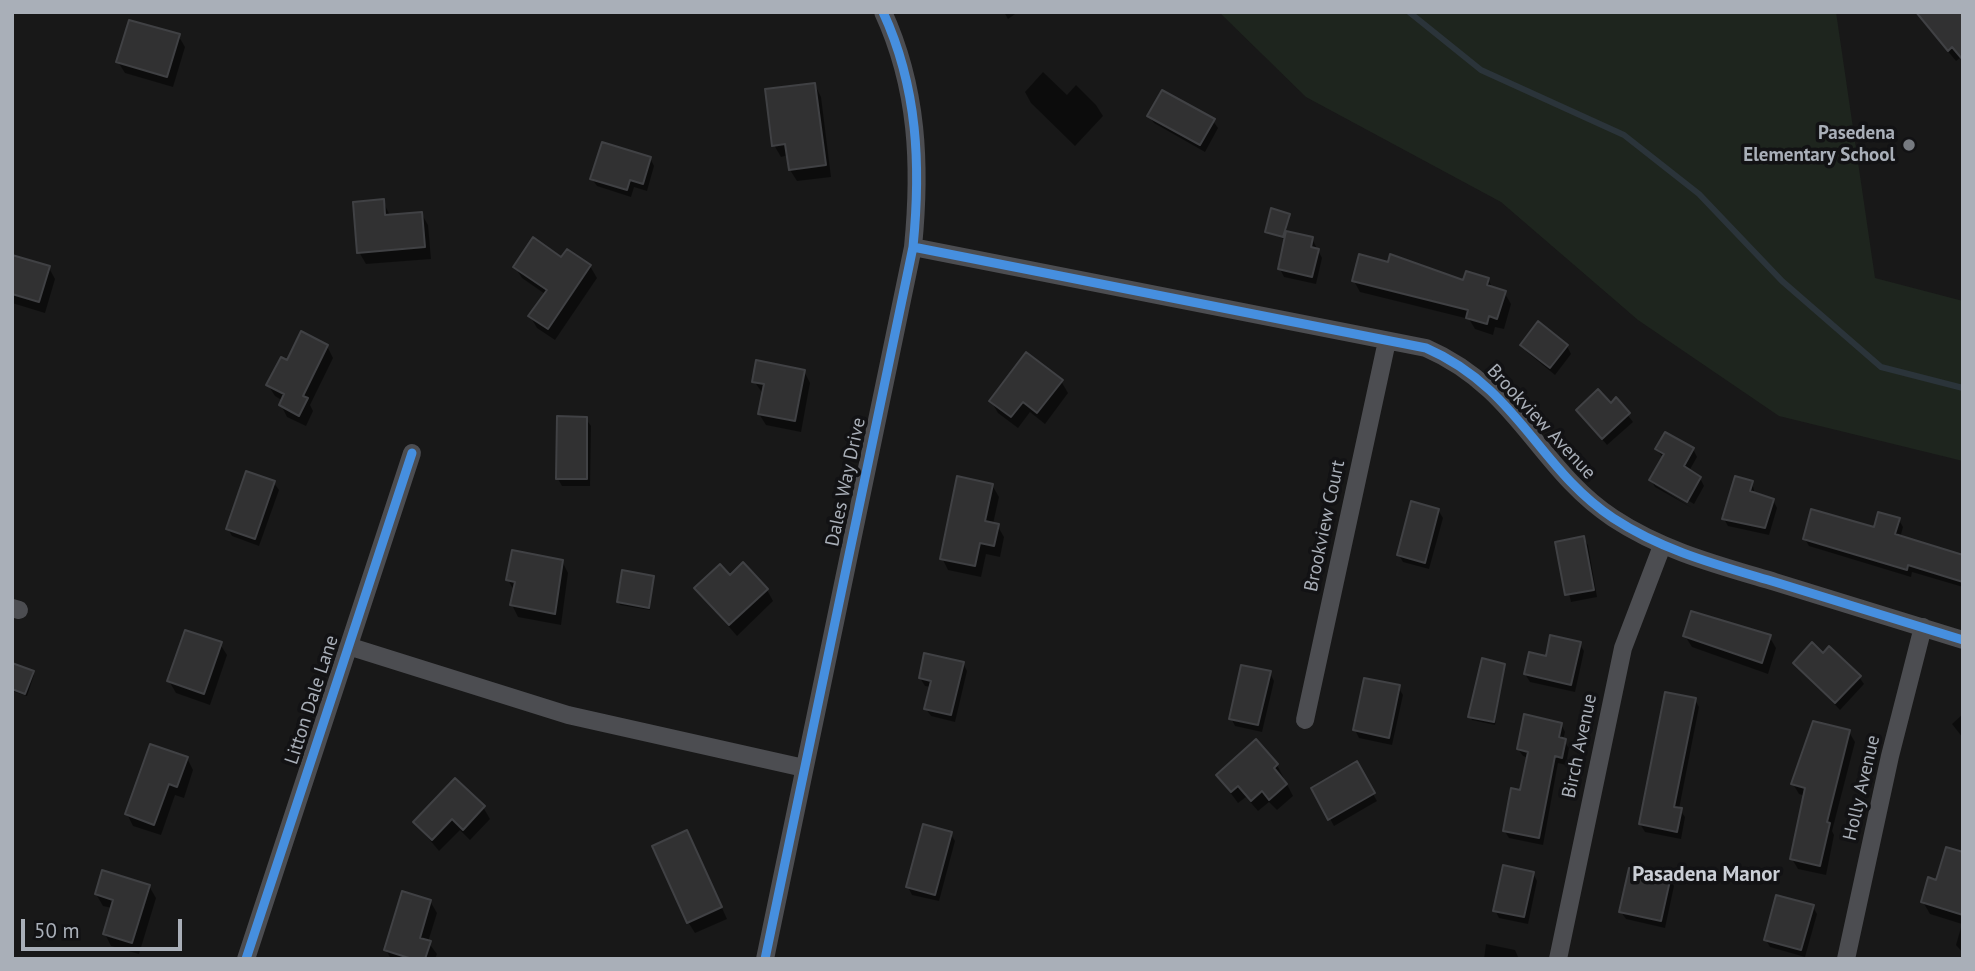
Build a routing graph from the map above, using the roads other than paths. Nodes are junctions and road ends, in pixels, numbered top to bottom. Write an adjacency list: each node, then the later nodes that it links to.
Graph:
1 (883, 12): 2 (street, Dales Way Drive)
2 (913, 247): 3 (street, Brookview Avenue); 10 (street, Dales Way Drive)
3 (1387, 341): 5 (street, Brookview Avenue); 9 (street, Brookview Court)
4 (412, 453): 8 (street, Litton Dale Lane)
5 (1662, 546): 6 (street, Brookview Avenue); 13 (street, Birch Avenue)
6 (1923, 627): 7 (street, Brookview Avenue); 14 (street, Holly Avenue)
7 (1963, 640)
8 (348, 646): 10 (street, Litton Dale Lane); 11 (street, Litton Dale Lane)
9 (1305, 720)
10 (804, 768): 12 (street, Dales Way Drive)
11 (246, 959)
12 (765, 959)
13 (1558, 959)
14 (1846, 959)

